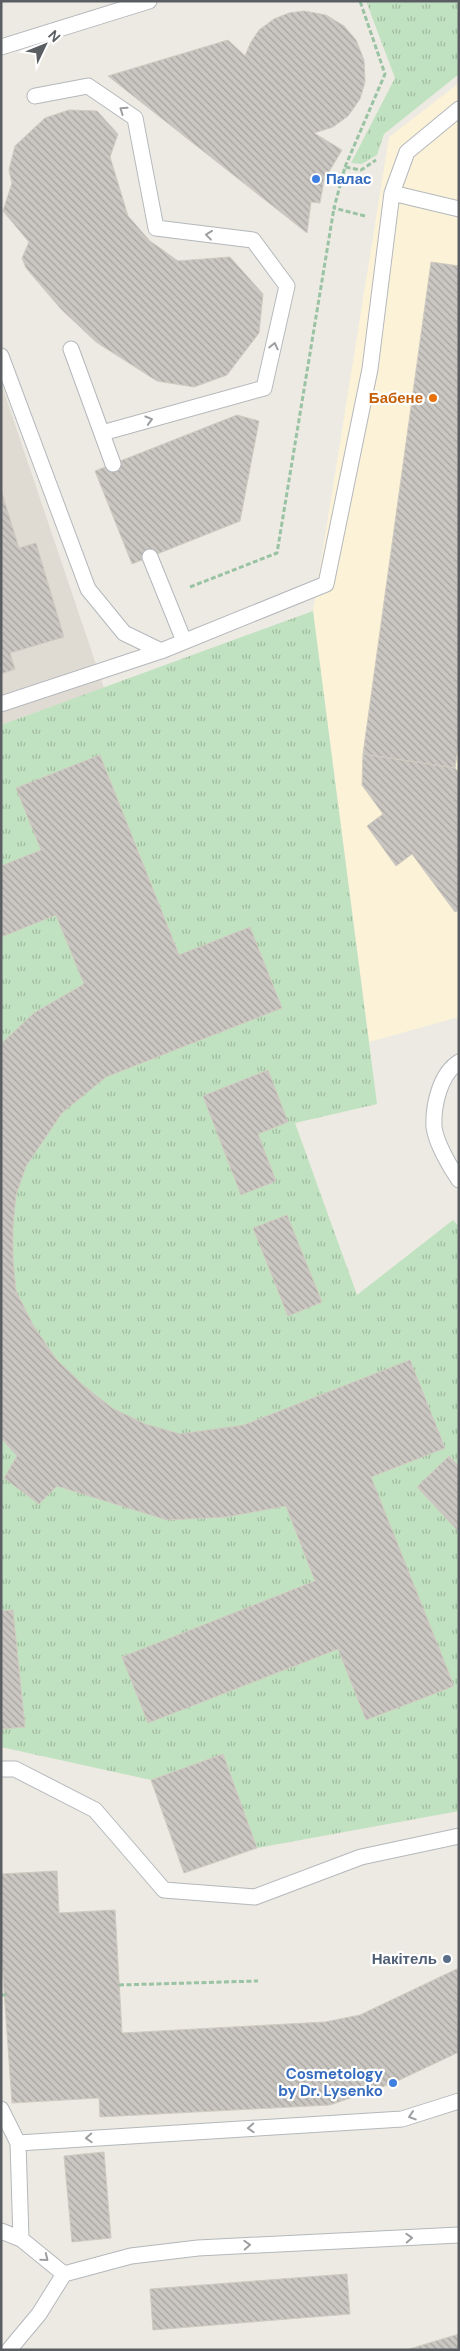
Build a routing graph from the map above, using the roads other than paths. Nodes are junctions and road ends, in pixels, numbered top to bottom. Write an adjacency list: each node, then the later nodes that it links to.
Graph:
1 (149, 1): 2 (lane)
2 (1, 47)
3 (35, 96): 9 (lane, one-way to 3)
4 (459, 109): 5 (lane)
5 (392, 193): 6 (lane); 12 (lane)
6 (459, 209)
7 (71, 349): 9 (lane)
8 (1, 356): 13 (lane)
9 (102, 433): 10 (lane)
10 (113, 464)
11 (150, 557): 12 (lane)
12 (184, 641): 13 (lane)
13 (160, 650): 14 (lane)
14 (1, 704)
15 (459, 1062): 16 (lane)
16 (459, 1180)
17 (1, 1769): 18 (lane)
18 (459, 1836)
19 (459, 2101): 21 (lane, one-way to 21)
20 (1, 2109): 21 (lane)
21 (18, 2143): 24 (lane)
22 (1, 2231): 24 (lane)
23 (459, 2235): 25 (lane, one-way to 23)
24 (21, 2239): 25 (lane, one-way to 25)
25 (64, 2274): 26 (lane)
26 (8, 2350)

